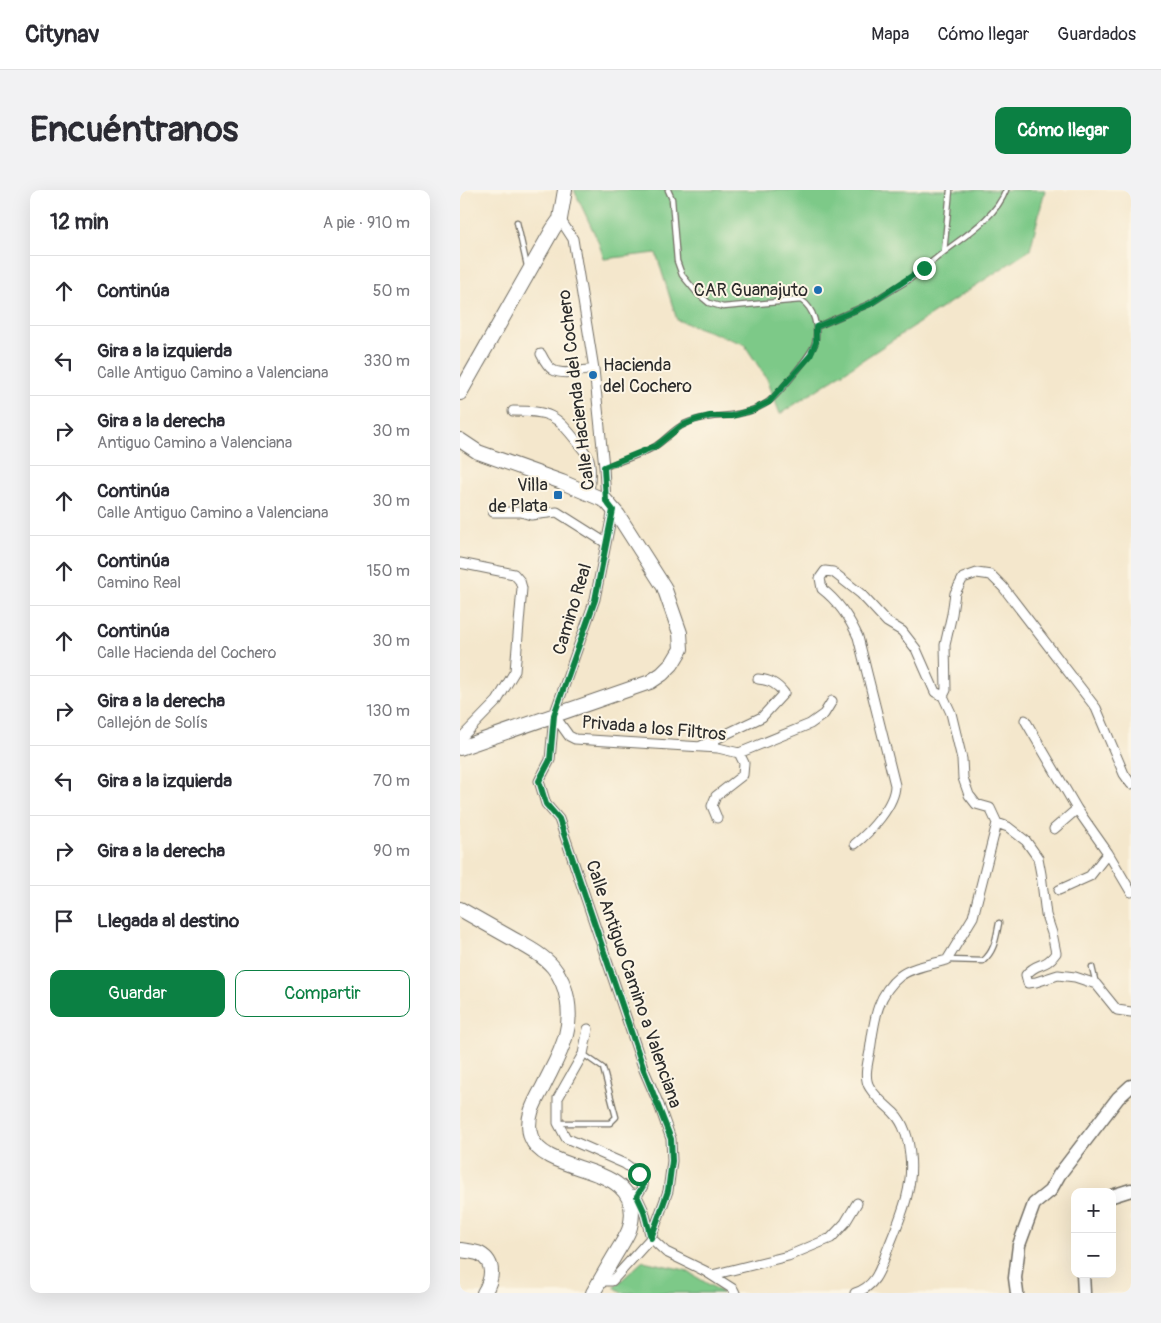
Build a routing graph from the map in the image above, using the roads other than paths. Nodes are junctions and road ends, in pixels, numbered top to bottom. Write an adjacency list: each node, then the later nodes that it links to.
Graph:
1 (565, 190): 5 (main road)
2 (668, 190): 9 (lane)
3 (950, 190): 7 (lane)
4 (1006, 190): 7 (lane)
5 (560, 220): 8 (main road); 11 (street, Calle Hacienda del Cochero)
6 (517, 222): 8 (lane)
7 (944, 252): 9 (lane)
8 (529, 273): 12 (main road)
9 (816, 327): 15 (lane)
10 (541, 354): 11 (street)
11 (594, 369): 15 (street, Calle Hacienda del Cochero)
12 (460, 393)
13 (513, 411): 16 (street)
14 (460, 440): 16 (main road)
15 (604, 467): 17 (street, Calle Hacienda del Cochero)
16 (589, 494): 17 (main road)
17 (610, 505): 19 (street, Camino Real); 24 (main road)
18 (493, 512): 19 (street)
19 (606, 543): 24 (street, Camino Real)
20 (460, 563): 26 (street)
21 (758, 679): 27 (street)
22 (943, 696): 30 (street); 33 (street); 35 (street)
23 (832, 701): 29 (street)
24 (554, 715): 27 (street, Privada a los Filtros); 28 (main road); 54 (street, Calle Antiguo Camino a Valenciana)
25 (1025, 720): 31 (street)
26 (460, 739)
27 (698, 747): 29 (street, Privada a los Filtros)
28 (460, 748)
29 (739, 753): 32 (street, Privada a los Filtros)
30 (1131, 784)
31 (1077, 809): 34 (street); 36 (street)
32 (717, 818)
33 (997, 823): 41 (street); 43 (street)
34 (1054, 829)
35 (855, 844)
36 (1108, 852): 37 (street); 38 (street)
37 (1059, 890)
38 (1131, 892)
39 (460, 910): 49 (main road)
40 (999, 923): 41 (lane)
41 (947, 960): 61 (street)
42 (1092, 967): 43 (lane)
43 (1096, 984): 44 (street)
44 (1131, 1012)
45 (588, 1029): 46 (street)
46 (583, 1054): 48 (street); 48 (lane)
47 (1131, 1086): 62 (street)
48 (558, 1123): 52 (street)
49 (620, 1187): 52 (street); 58 (main road)
50 (1131, 1190): 51 (street)
51 (1116, 1195)
52 (637, 1196): 54 (street)
53 (857, 1203): 56 (street)
54 (651, 1238): 56 (street); 58 (street)
55 (460, 1250): 59 (main road)
56 (712, 1276): 60 (street)
57 (1083, 1278): 63 (street)
58 (596, 1287)
59 (484, 1293)
60 (735, 1293)
61 (855, 1293)
62 (1017, 1293)
63 (1084, 1293)

